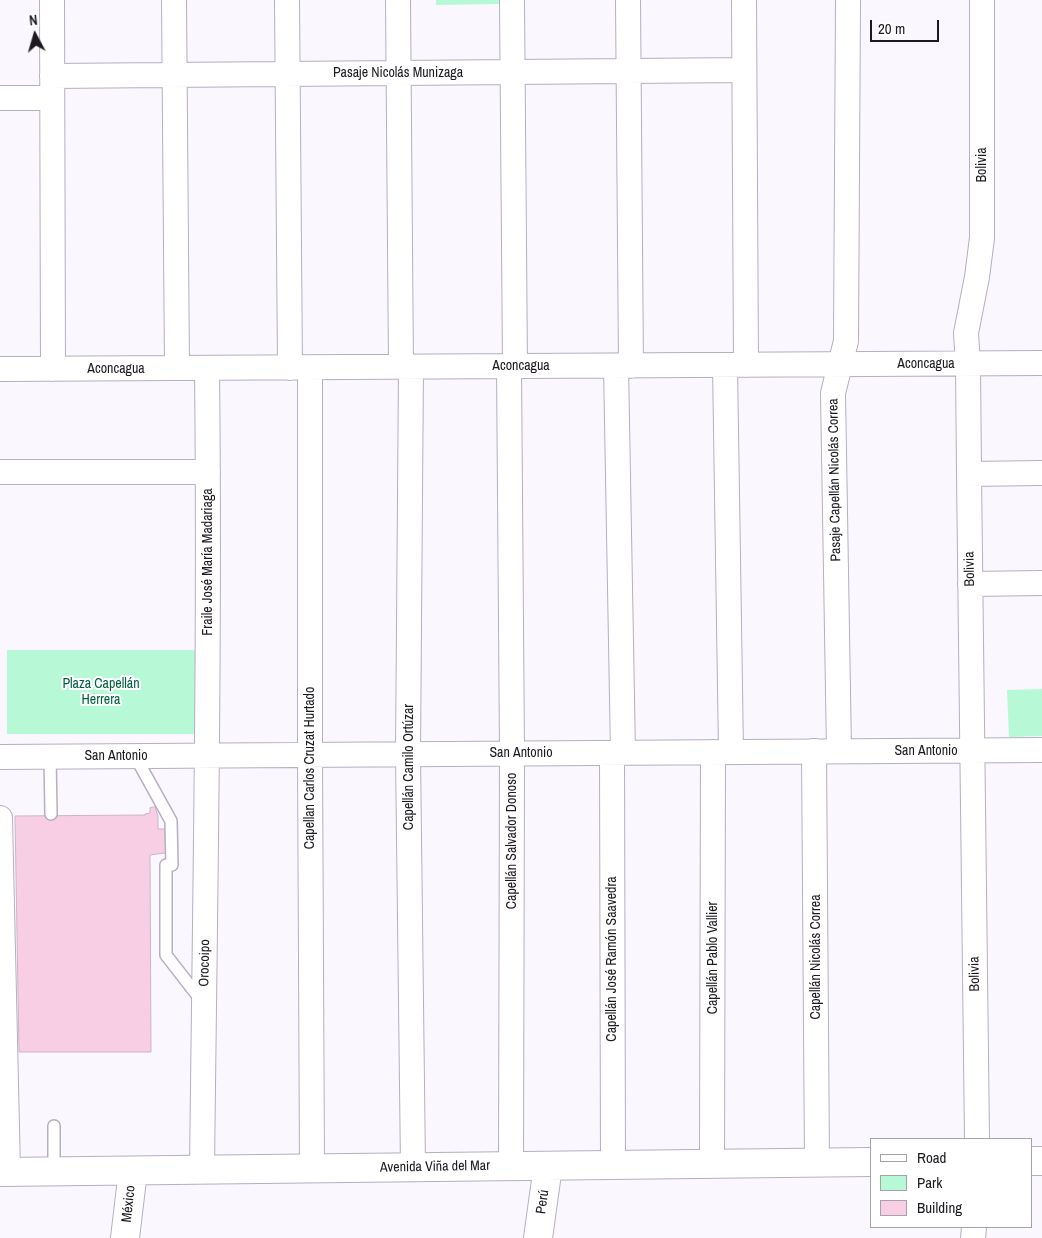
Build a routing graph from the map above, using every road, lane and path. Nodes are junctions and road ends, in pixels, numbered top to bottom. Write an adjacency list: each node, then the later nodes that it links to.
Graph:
1 (52, 0): 16 (street)
2 (174, 0): 15 (street)
3 (287, 0): 14 (street, Capellan Carlos Cruzat Hurtado)
4 (398, 0): 13 (street, Capellán Camilo Ortúzar)
5 (512, 0): 12 (street, Capellán Salvador Donoso)
6 (628, 0): 11 (street, Capellán José Ramón Saavedra)
7 (744, 0): 10 (street, Capellán Pablo Vallier)
8 (848, 0): 19 (street, Pasaje Capellán Nicolás Correa)
9 (982, 0): 20 (street, Bolivia)
10 (744, 70): 11 (street, Pasaje Nicolás Munizaga); 21 (street, Capellán Pablo Vallier)
11 (629, 71): 12 (street, Pasaje Nicolás Munizaga); 23 (street, Capellán José Ramón Saavedra)
12 (513, 72): 13 (street, Pasaje Nicolás Munizaga); 22 (street, Capellán Salvador Donoso)
13 (399, 73): 14 (street, Pasaje Nicolás Munizaga); 24 (street, Capellán Camilo Ortúzar)
14 (288, 74): 15 (street, Pasaje Nicolás Munizaga); 27 (street, Capellan Carlos Cruzat Hurtado)
15 (175, 75): 16 (street, Pasaje Nicolás Munizaga); 25 (street)
16 (52, 87): 17 (street, Pasaje Nicolás Munizaga); 29 (street)
17 (0, 98)
18 (1042, 363): 20 (street, Aconcagua)
19 (840, 364): 20 (street, Aconcagua); 21 (street, Aconcagua); 39 (street, Pasaje Capellán Nicolás Correa)
20 (968, 364): 33 (street, Bolivia)
21 (736, 365): 23 (street, Aconcagua); 40 (street, Capellán Pablo Vallier)
22 (512, 366): 23 (street, Aconcagua); 24 (street, Aconcagua); 41 (street, Capellán Salvador Donoso)
23 (624, 366): 42 (street, Capellán José Ramón Saavedra)
24 (406, 367): 27 (street, Aconcagua); 44 (street, Capellán Camilo Ortúzar)
25 (177, 368): 26 (street, Aconcagua); 29 (street, Aconcagua)
26 (207, 368): 27 (street, Aconcagua); 31 (street, Fraile José María Madariaga)
27 (300, 368): 43 (street, Capellan Carlos Cruzat Hurtado)
28 (0, 369): 29 (street, Aconcagua)
29 (52, 369)
30 (0, 472): 31 (street)
31 (208, 472): 45 (street, Fraile José María Madariaga)
32 (1042, 473): 33 (street)
33 (969, 474): 35 (street, Bolivia)
34 (1042, 583): 35 (street)
35 (970, 584): 36 (street, Bolivia)
36 (972, 750): 37 (street, San Antonio); 39 (street, San Antonio); 53 (street, Bolivia)
37 (1042, 750)
38 (814, 751): 39 (street, San Antonio); 40 (street, San Antonio); 55 (street, Capellán Nicolás Correa)
39 (839, 751)
40 (722, 752): 42 (street, San Antonio); 56 (street, Capellán Pablo Vallier)
41 (512, 753): 42 (street, San Antonio); 44 (street, San Antonio); 60 (street, Capellán Salvador Donoso)
42 (618, 753): 57 (street, Capellán José Ramón Saavedra)
43 (310, 754): 44 (street, San Antonio); 45 (street, San Antonio); 61 (street, Capellan Carlos Cruzat Hurtado)
44 (408, 754): 59 (street, Capellán Camilo Ortúzar)
45 (208, 755): 47 (street, San Antonio); 51 (street, Orocoipo)
46 (50, 756): 47 (street, San Antonio); 48 (street, San Antonio); 49 (lane)
47 (136, 756): 51 (lane)
48 (0, 757)
49 (51, 814)
50 (0, 818): 64 (street)
51 (204, 1004): 63 (street, Orocoipo)
52 (54, 1126): 65 (lane)
53 (977, 1138)
54 (870, 1162): 55 (main road, Avenida Viña del Mar)
55 (817, 1163): 56 (main road, Avenida Viña del Mar)
56 (712, 1164): 57 (main road, Avenida Viña del Mar)
57 (613, 1165): 58 (main road, Avenida Viña del Mar)
58 (548, 1166): 60 (main road, Avenida Viña del Mar); 67 (main road, Perú)
59 (413, 1167): 60 (main road, Avenida Viña del Mar); 61 (main road, Avenida Viña del Mar)
60 (511, 1167)
61 (312, 1169): 63 (main road, Avenida Viña del Mar)
62 (133, 1170): 63 (main road, Avenida Viña del Mar); 65 (main road, Avenida Viña del Mar); 66 (main road, México)
63 (202, 1170)
64 (4, 1172): 65 (main road, Avenida Viña del Mar)
65 (54, 1172)
66 (125, 1238)
67 (538, 1238)

